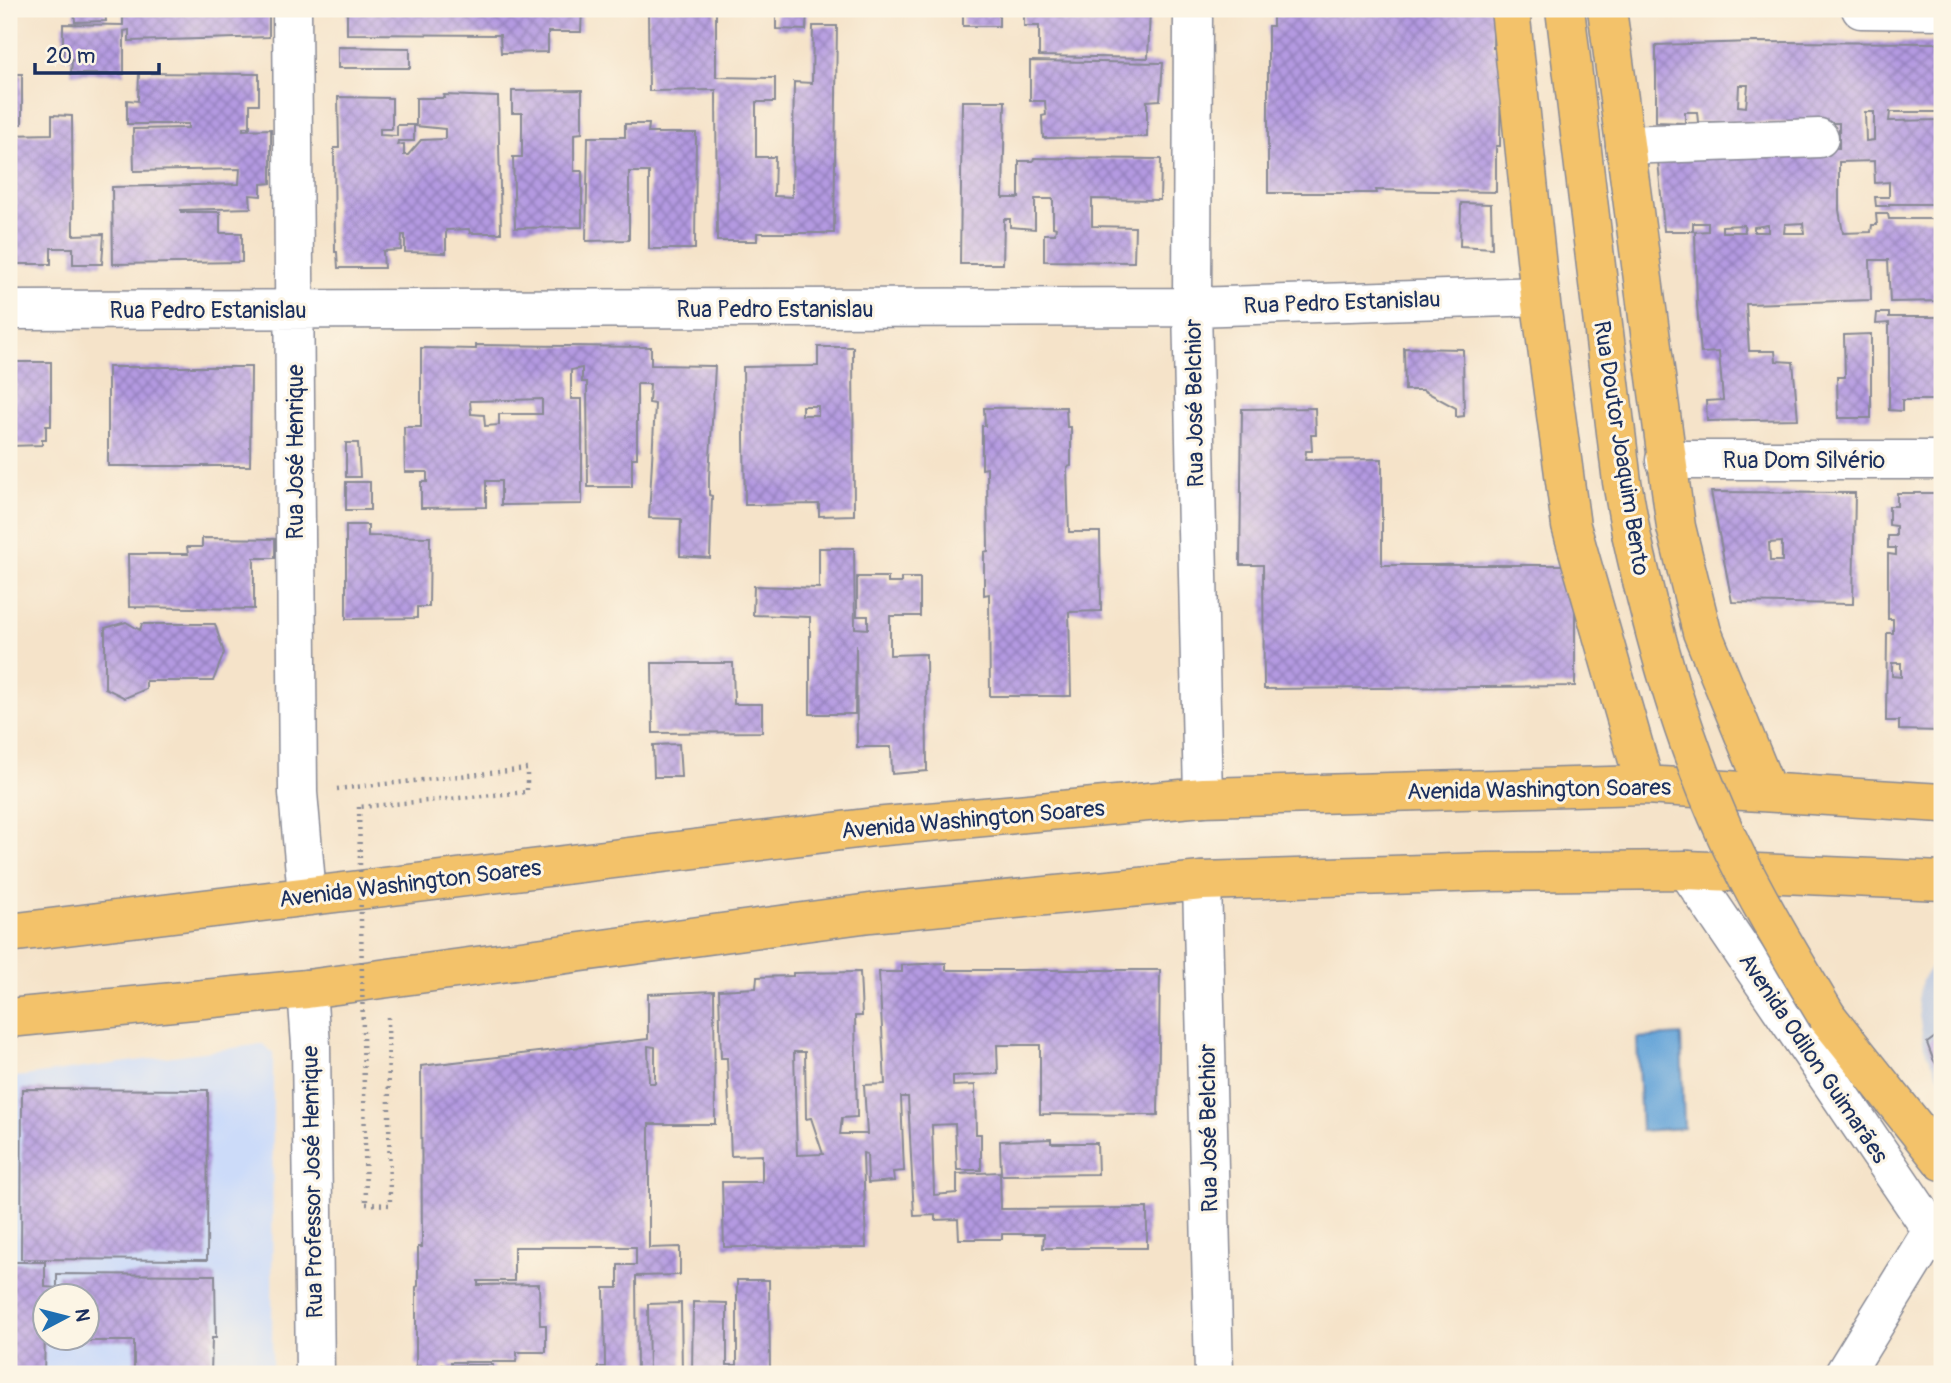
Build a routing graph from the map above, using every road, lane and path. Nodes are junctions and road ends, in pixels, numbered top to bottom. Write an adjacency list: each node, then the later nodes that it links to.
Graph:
1 (292, 9): 13 (street, Rua José Henrique)
2 (1193, 9): 11 (street, Rua José Belchior)
3 (1510, 9): 10 (main road)
4 (1565, 9): 28 (main road, Rua Doutor Joaquim Bento, bridge)
5 (1607, 9): 9 (main road)
6 (1861, 9): 7 (street)
7 (1942, 10)
8 (1819, 138): 9 (street)
9 (1625, 145): 14 (main road)
10 (1540, 296): 11 (street, Rua Pedro Estanislau); 16 (main road)
11 (1192, 307): 13 (street, Rua Pedro Estanislau); 19 (street, Rua José Belchior)
12 (9, 310): 13 (street, Rua Pedro Estanislau)
13 (293, 310): 18 (street, Rua José Henrique)
14 (1665, 460): 15 (street, Rua Dom Silvério); 17 (main road)
15 (1942, 460)
16 (1644, 785): 17 (main road, Avenida Washington Soares); 19 (main road, Avenida Washington Soares)
17 (1767, 791): 20 (main road, Avenida Washington Soares)
18 (298, 793): 24 (street, Rua José Henrique); 26 (path, bridge)
19 (1203, 797): 24 (main road, Avenida Washington Soares)
20 (1942, 803)
21 (1687, 870): 22 (main road); 23 (main road); 31 (street, Avenida Odilon Guimarães)
22 (1202, 881): 26 (main road); 33 (street, Rua José Belchior)
23 (1942, 881)
24 (307, 895): 25 (main road, Avenida Washington Soares)
25 (9, 933)
26 (388, 978): 27 (main road)
27 (307, 989): 29 (main road); 32 (street, Rua Professor José Henrique)
28 (1828, 1017): 30 (main road, Avenida Odilon Guimarães)
29 (9, 1018)
30 (1942, 1161)
31 (1937, 1238): 34 (street)
32 (315, 1374)
33 (1214, 1374)
34 (1844, 1374)

